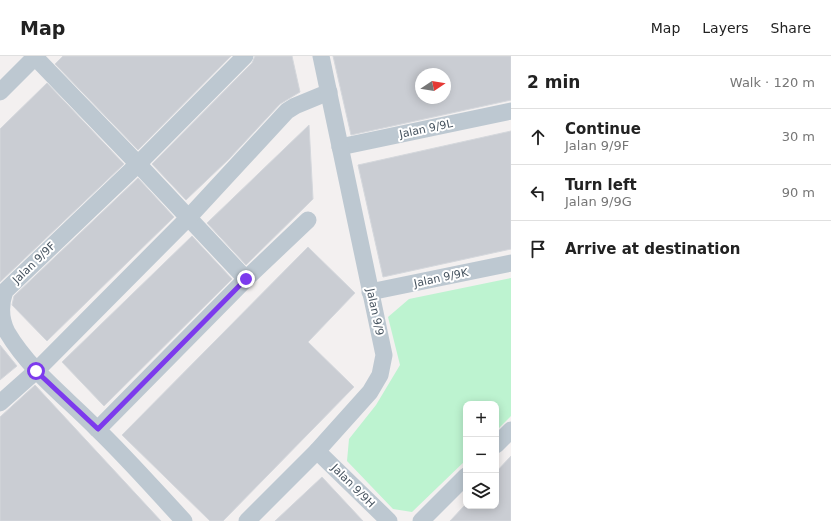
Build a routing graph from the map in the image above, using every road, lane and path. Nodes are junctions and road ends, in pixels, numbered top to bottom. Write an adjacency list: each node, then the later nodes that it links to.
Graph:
1 (36, 56): 4 (street); 8 (street)
2 (245, 56): 8 (street, Jalan 9/9F)
3 (321, 56): 5 (street, Jalan 9/9)
4 (0, 92)
5 (329, 92): 7 (street, Jalan 9/9); 9 (street)
6 (511, 111): 7 (street, Jalan 9/9L)
7 (340, 147): 13 (street, Jalan 9/9)
8 (138, 164): 9 (street); 14 (street, Jalan 9/9F)
9 (189, 217): 12 (street); 15 (street)
10 (308, 220): 12 (street)
11 (511, 263): 13 (street, Jalan 9/9K)
12 (246, 279): 17 (street)
13 (370, 292): 20 (street, Jalan 9/9)
14 (0, 302): 15 (street, Jalan 9/9F)
15 (36, 371): 16 (street); 17 (street, Jalan 9/9F)
16 (0, 403)
17 (98, 429): 22 (street, Jalan 9/9F)
18 (511, 430): 19 (street)
19 (499, 442)
20 (317, 451): 23 (street, Jalan 9/9); 24 (street, Jalan 9/9H)
21 (463, 479): 25 (street)
22 (184, 521)
23 (247, 521)
24 (389, 521)
25 (421, 521)

